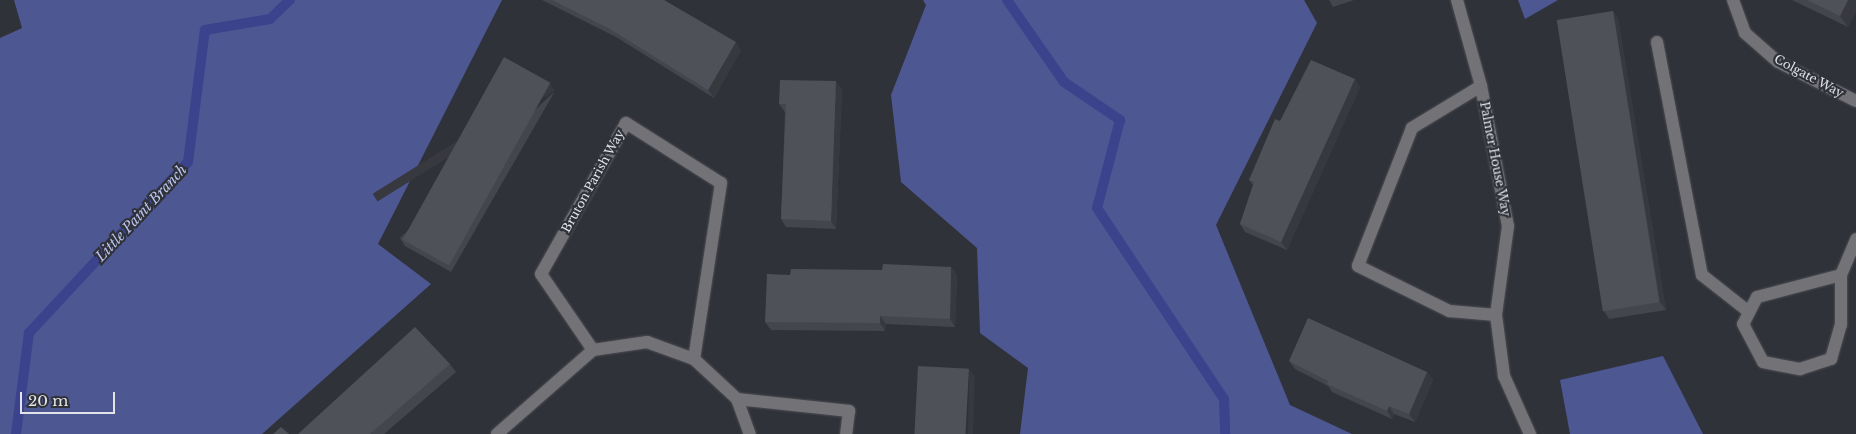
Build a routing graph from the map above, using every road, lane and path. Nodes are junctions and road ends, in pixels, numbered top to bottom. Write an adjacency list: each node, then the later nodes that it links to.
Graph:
1 (1457, 0): 4 (street, Palmer House Way)
2 (1733, 0): 5 (street, Colgate Way)
3 (1657, 42): 8 (street)
4 (1480, 86): 9 (street, Palmer House Way); 9 (street)
5 (1856, 101)
6 (1856, 239): 7 (street)
7 (1841, 274): 8 (street); 8 (street)
8 (1749, 312)
9 (1496, 315): 16 (street, Palmer House Way)
10 (593, 350): 11 (street); 11 (street, Bruton Parish Way); 13 (street)
11 (694, 359): 12 (street)
12 (737, 399): 14 (street); 15 (street)
13 (496, 434)
14 (750, 434)
15 (846, 434)
16 (1530, 434)

